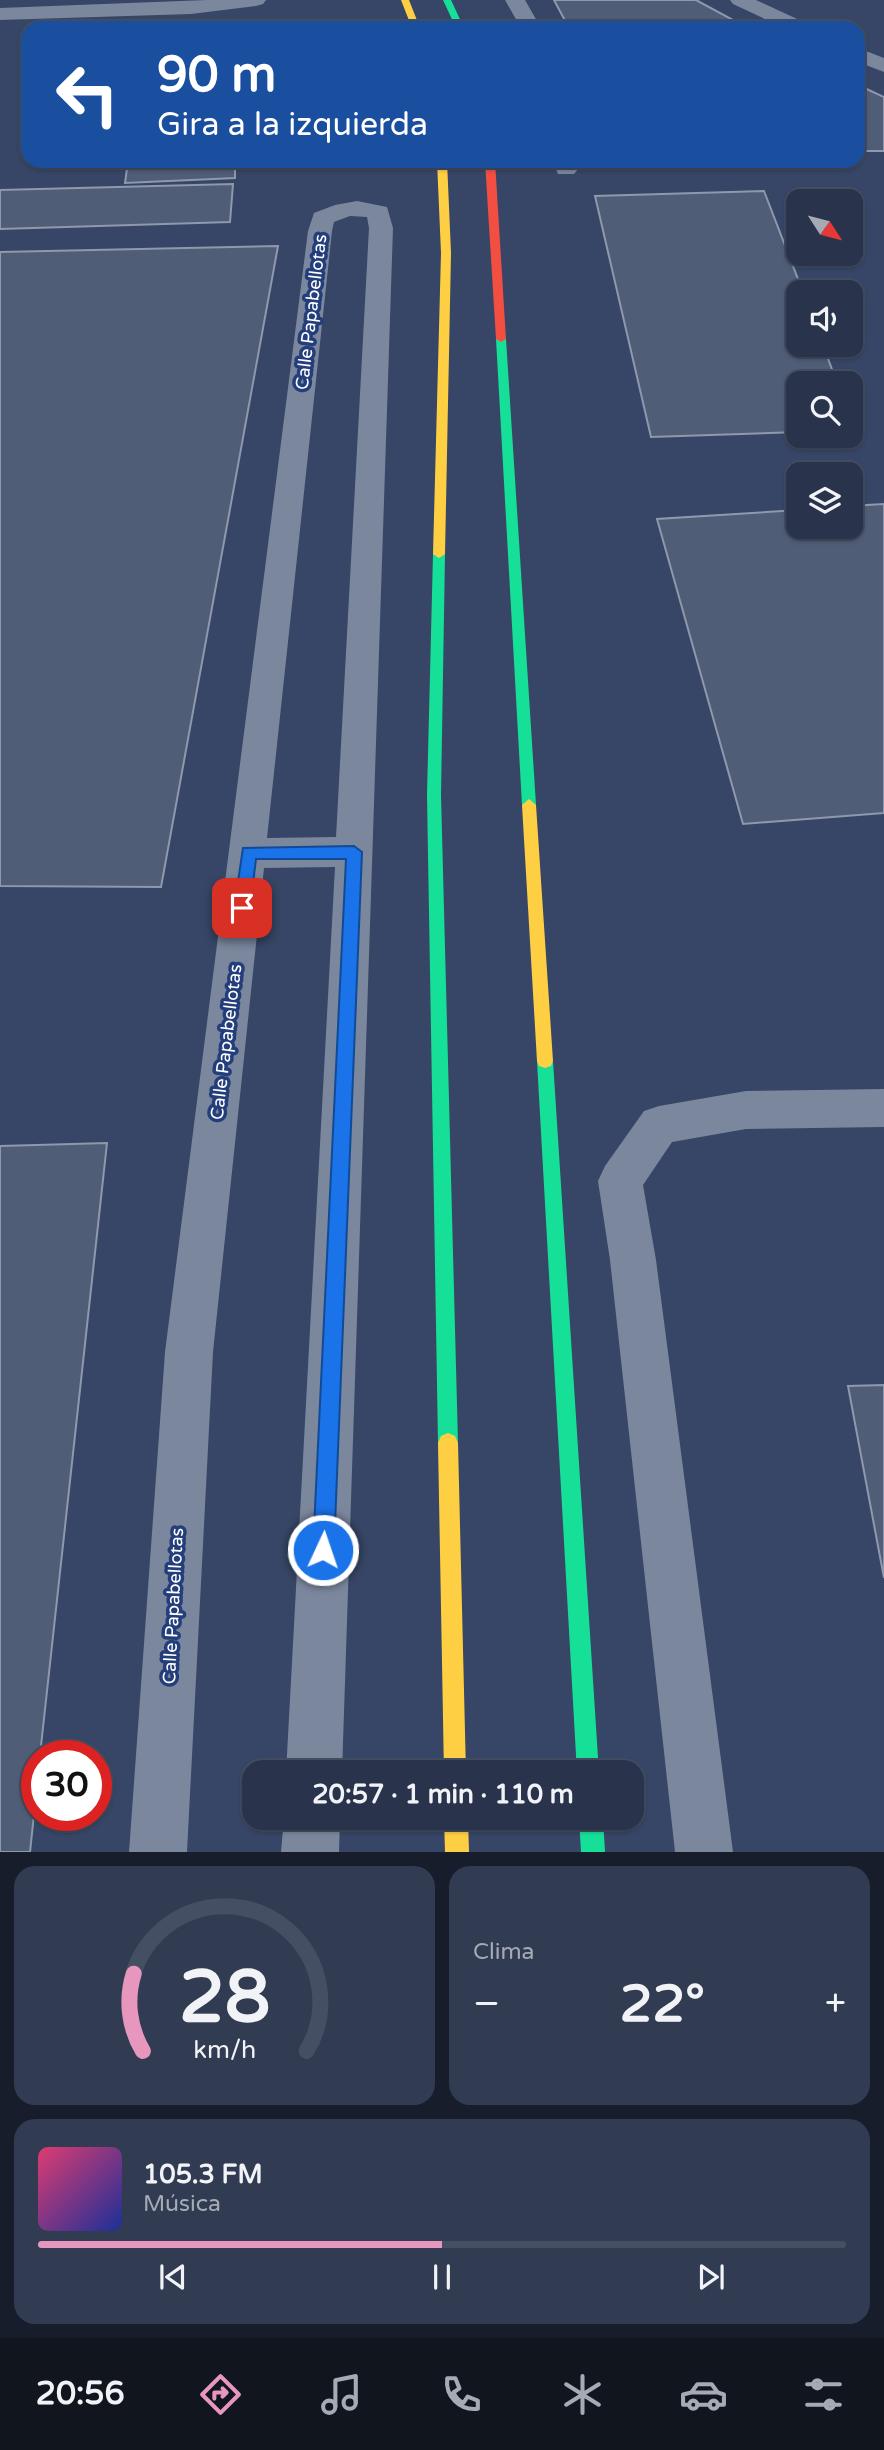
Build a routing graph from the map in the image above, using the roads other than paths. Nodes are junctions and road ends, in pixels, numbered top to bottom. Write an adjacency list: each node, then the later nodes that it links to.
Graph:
1 (256, 0): 6 (street)
2 (405, 0): 9 (street)
3 (447, 0): 10 (street)
4 (515, 0): 11 (street)
5 (740, 0): 12 (street)
6 (192, 4): 7 (street)
7 (94, 6): 8 (street)
8 (0, 14)
9 (413, 21)
10 (457, 21)
11 (527, 21)
12 (786, 21)
13 (865, 57): 14 (street)
14 (884, 66)
15 (442, 168): 21 (street)
16 (490, 168): 22 (street)
17 (354, 852): 18 (street); 18 (street, Calle Papabellotas); 20 (street, Calle Papabellotas)
18 (249, 853): 26 (street, Calle Papabellotas)
19 (884, 1108): 30 (street)
20 (314, 1760)
21 (455, 1760)
22 (587, 1760)
23 (311, 1830): 27 (street)
24 (456, 1830): 28 (street)
25 (592, 1830): 29 (street)
26 (158, 1852)
27 (310, 1852)
28 (457, 1852)
29 (593, 1852)
30 (704, 1852)

